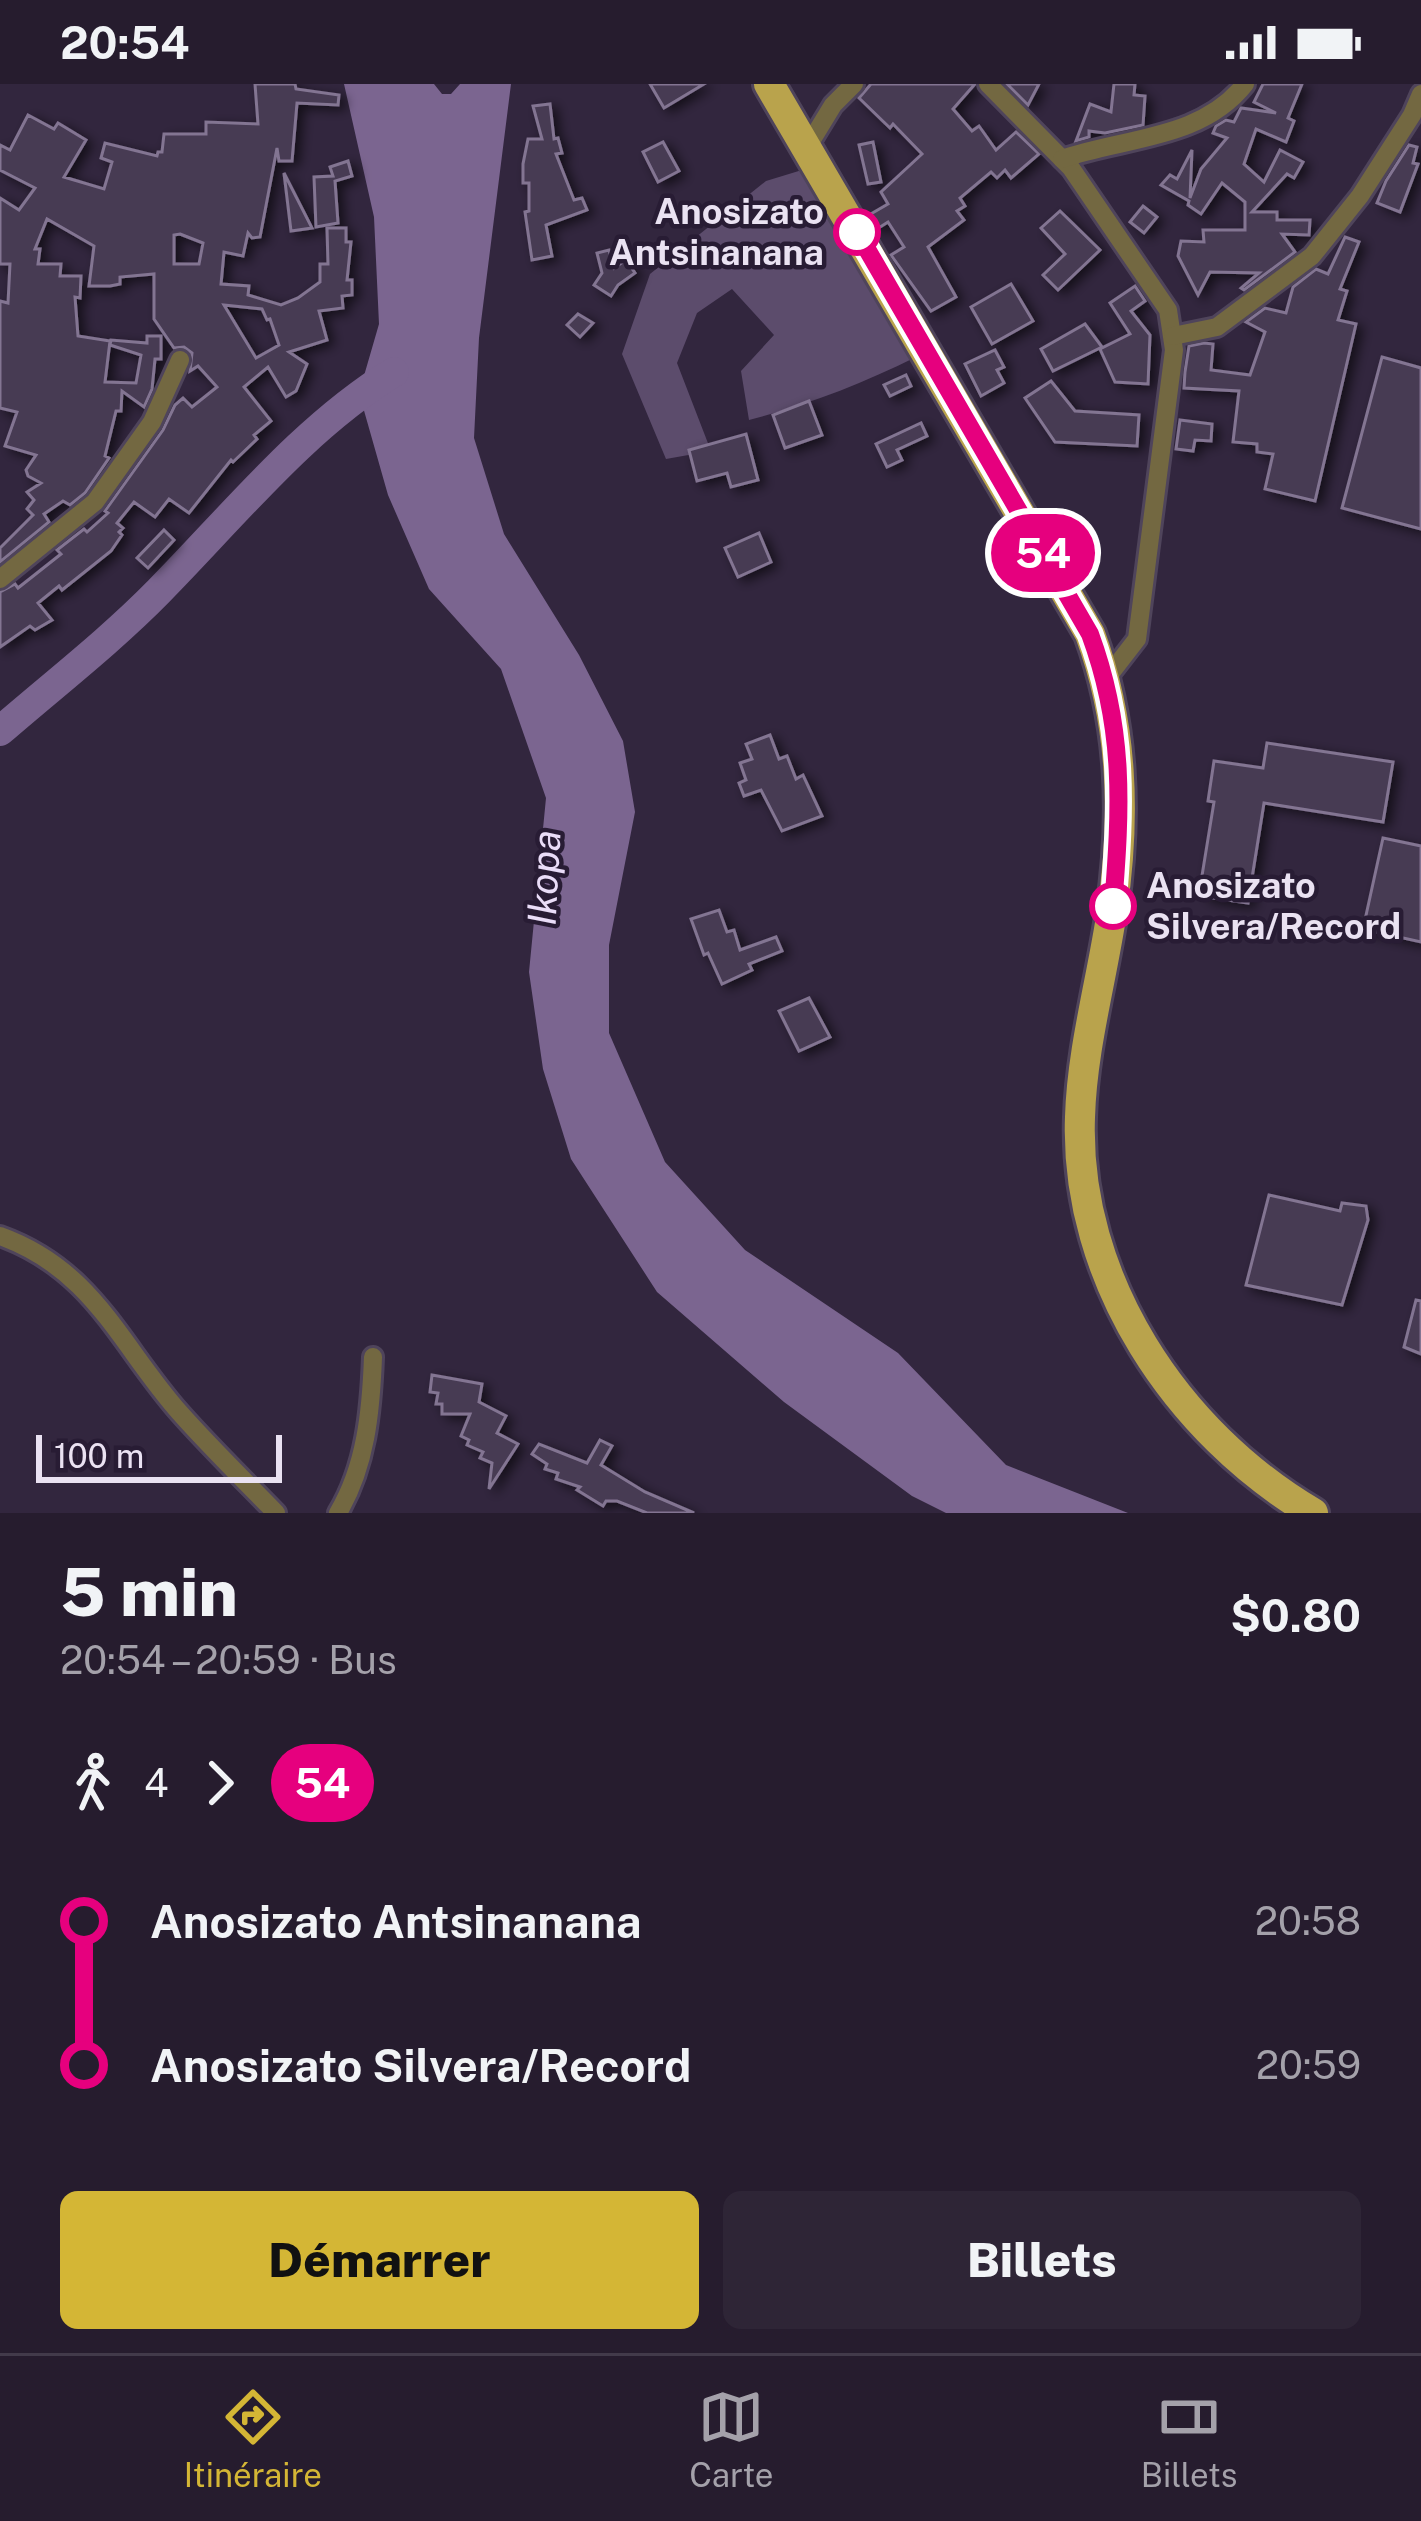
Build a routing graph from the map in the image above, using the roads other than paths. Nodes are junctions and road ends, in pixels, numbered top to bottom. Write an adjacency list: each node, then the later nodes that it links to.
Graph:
1 (769, 84): 6 (main road)
2 (854, 84): 6 (street)
3 (988, 84): 7 (street)
4 (1246, 84): 7 (street)
5 (1421, 94): 8 (street)
6 (805, 151): 11 (main road)
7 (1062, 159): 8 (street)
8 (1173, 336): 11 (street)
9 (180, 360): 10 (street)
10 (0, 579)
11 (1106, 679): 16 (main road)
12 (0, 1236): 14 (street)
13 (373, 1357): 15 (street)
14 (276, 1513)
15 (338, 1513)
16 (1313, 1513)

